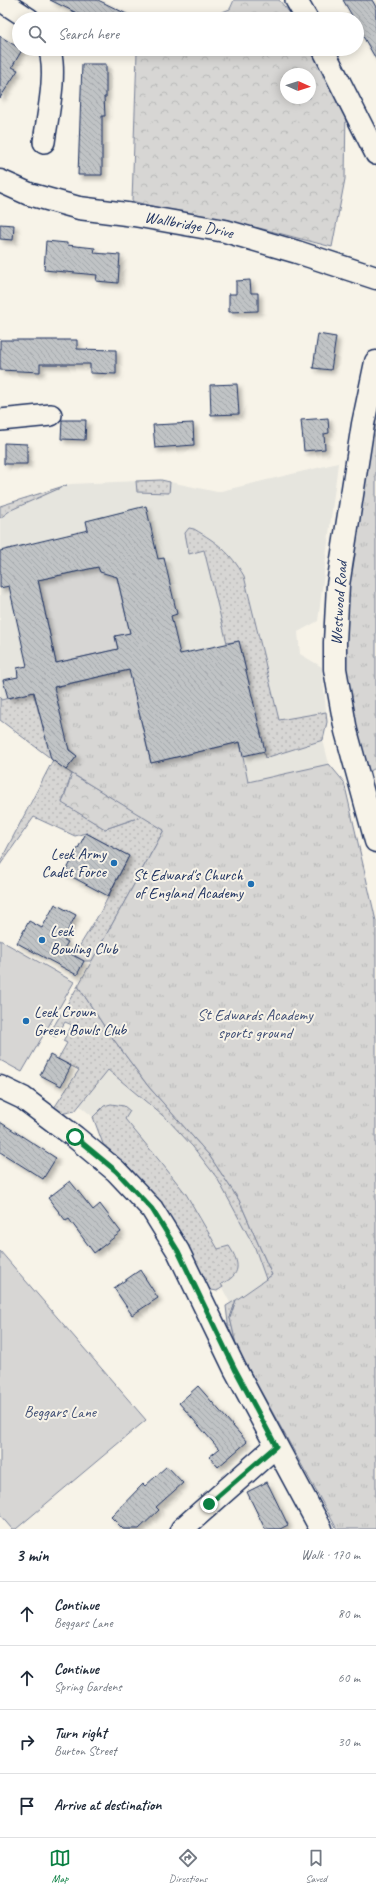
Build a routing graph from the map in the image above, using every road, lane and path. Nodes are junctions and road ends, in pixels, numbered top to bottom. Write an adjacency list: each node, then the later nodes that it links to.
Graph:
1 (0, 0): 3 (street)
2 (296, 0): 4 (street)
3 (18, 12)
4 (303, 12)
5 (52, 56): 7 (street)
6 (327, 56): 8 (street)
7 (44, 142)
8 (376, 154)
9 (0, 181): 10 (street, Wallbridge Drive)
10 (376, 278)
11 (376, 362): 14 (street, Westwood Road)
12 (51, 415): 13 (street)
13 (0, 420)
14 (376, 841)
15 (0, 1088): 16 (street)
16 (276, 1446): 17 (street); 18 (street)
17 (182, 1529)
18 (321, 1529)

